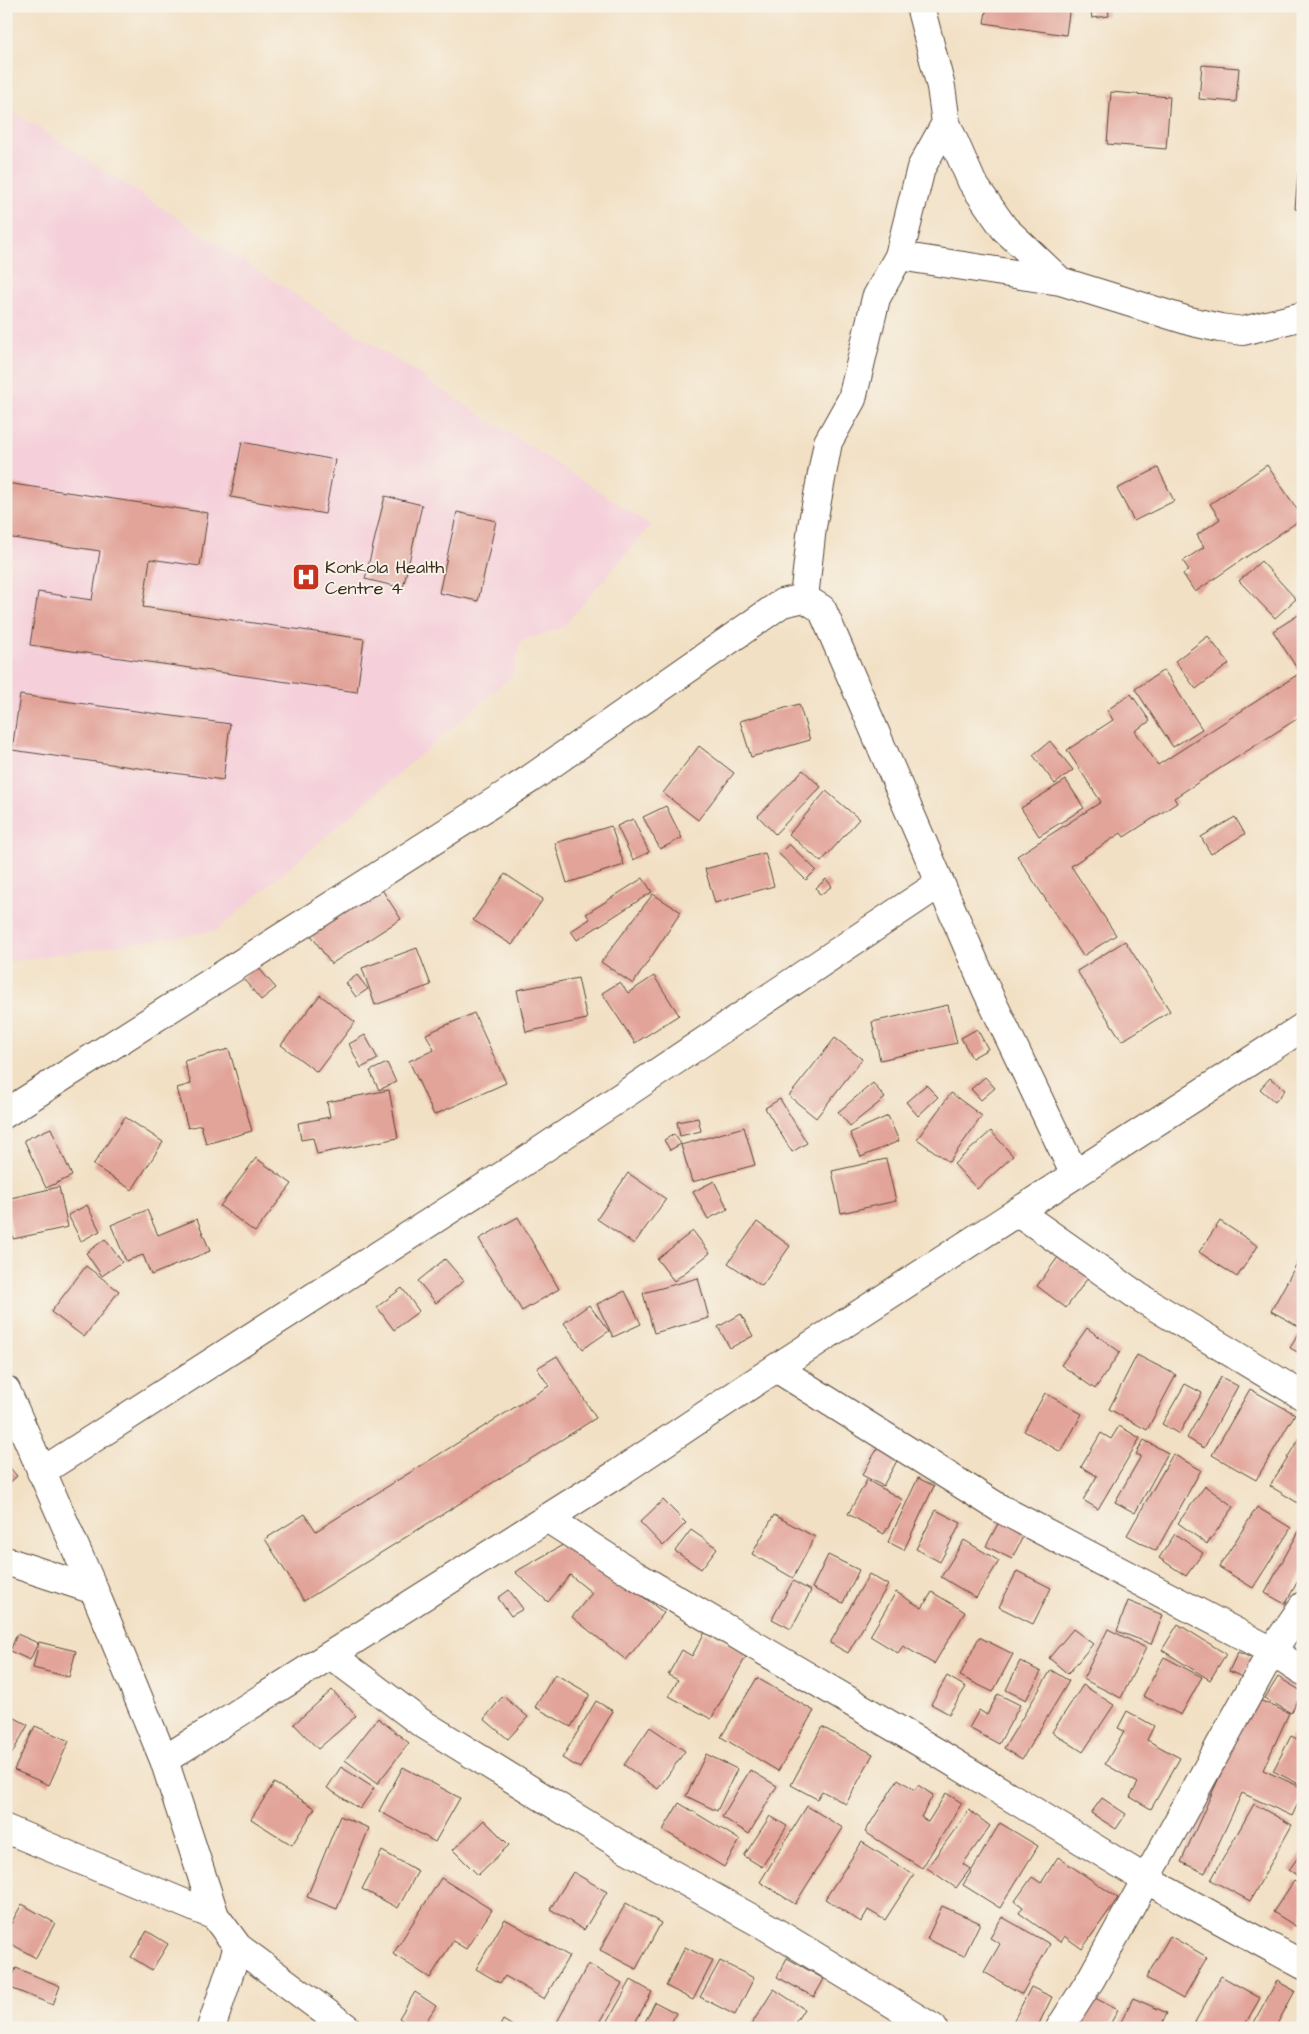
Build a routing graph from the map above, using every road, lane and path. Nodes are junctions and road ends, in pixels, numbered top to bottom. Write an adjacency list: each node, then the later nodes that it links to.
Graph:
1 (920, 6): 2 (street)
2 (946, 123): 3 (street); 4 (street)
3 (899, 256): 4 (street); 6 (street)
4 (1060, 281): 5 (street)
5 (1303, 316)
6 (804, 598): 7 (street); 9 (street)
7 (939, 884): 10 (street); 15 (street)
8 (1303, 1028): 10 (street)
9 (6, 1113)
10 (1075, 1175): 11 (street)
11 (1018, 1212): 12 (street); 14 (street)
12 (776, 1368): 16 (street); 20 (street)
13 (6, 1390): 15 (street)
14 (1303, 1396)
15 (41, 1472): 18 (street)
16 (547, 1518): 21 (street); 25 (street)
17 (6, 1560): 18 (street)
18 (94, 1590): 23 (street)
19 (1303, 1606): 20 (street)
20 (1272, 1651): 22 (street); 25 (street)
21 (332, 1655): 23 (street); 31 (street)
22 (1303, 1671)
23 (164, 1760): 26 (street)
24 (6, 1829): 26 (street)
25 (1146, 1880): 28 (street); 32 (street)
26 (215, 1916): 27 (street)
27 (238, 1947): 29 (street); 30 (street)
28 (1303, 1965)
29 (211, 2028)
30 (347, 2028)
31 (933, 2028)
32 (1060, 2028)

